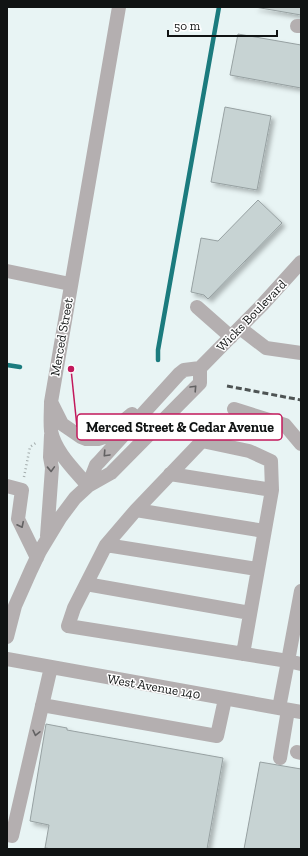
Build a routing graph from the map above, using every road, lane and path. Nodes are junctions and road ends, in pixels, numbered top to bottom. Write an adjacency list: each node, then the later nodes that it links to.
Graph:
1 (119, 7): 4 (street, Merced Street)
2 (301, 262): 6 (street, Wicks Boulevard)
3 (7, 272): 4 (street)
4 (70, 284): 10 (street, Merced Street)
5 (197, 307): 6 (street)
6 (235, 333): 7 (street); 8 (street, Wicks Boulevard)
7 (301, 353)
8 (200, 368): 9 (street); 16 (street, one-way to 8)
9 (179, 374): 10 (street); 16 (street, one-way to 16)
10 (51, 402): 12 (street, Merced Street)
11 (234, 409): 13 (street)
12 (51, 430): 16 (street, Merced Street); 17 (path); 21 (street, one-way to 21)
13 (301, 444)
14 (170, 474): 18 (street); 18 (street); 19 (street)
15 (7, 486): 17 (street)
16 (88, 486): 21 (street)
17 (22, 490): 23 (street, one-way to 23)
18 (272, 490): 20 (street)
19 (136, 510): 20 (street); 22 (street)
20 (264, 531): 24 (street)
21 (47, 538): 23 (street)
22 (106, 545): 24 (street); 25 (street)
23 (37, 558): 28 (street)
24 (257, 569): 27 (street)
25 (86, 584): 27 (street); 29 (street)
26 (301, 591): 31 (street)
27 (250, 614): 29 (street)
28 (7, 637)
29 (243, 654): 31 (street)
30 (7, 659): 32 (street, West Avenue 140)
31 (294, 662): 35 (street)
32 (51, 668): 33 (street, West Avenue 140); 34 (street)
33 (225, 699): 34 (street); 35 (street, West Avenue 140)
34 (42, 705): 37 (street, one-way to 37)
35 (289, 710): 36 (street)
36 (280, 758)
37 (7, 835)

